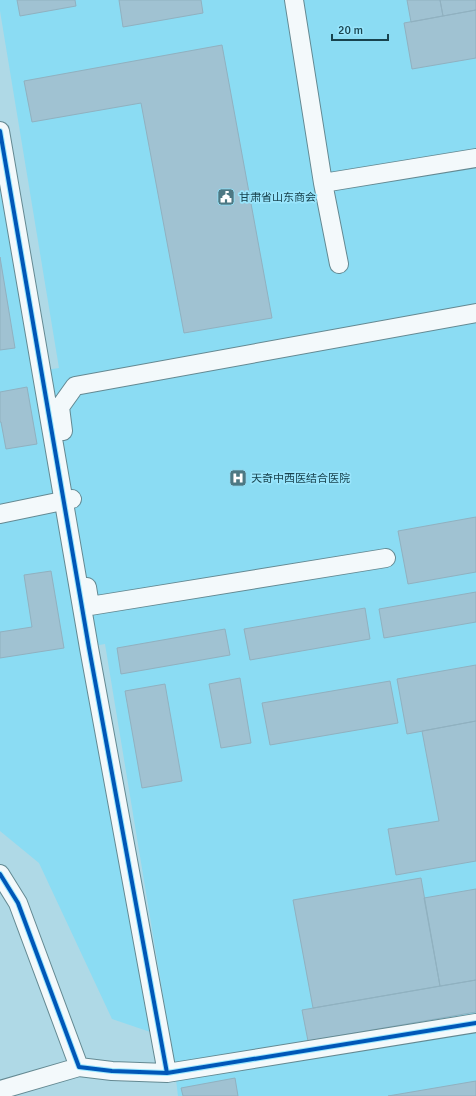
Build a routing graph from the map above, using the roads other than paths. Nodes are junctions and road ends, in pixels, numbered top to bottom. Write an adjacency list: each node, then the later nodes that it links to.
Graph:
1 (294, 0): 4 (street)
2 (0, 131): 7 (street)
3 (476, 158): 4 (street)
4 (323, 183): 5 (street)
5 (339, 264)
6 (476, 313): 7 (street)
7 (68, 500): 8 (street); 9 (street); 13 (street)
8 (0, 514)
9 (386, 558)
10 (0, 874): 12 (street)
11 (476, 1023): 13 (street)
12 (79, 1066): 13 (street); 14 (street)
13 (167, 1073)
14 (0, 1090)

